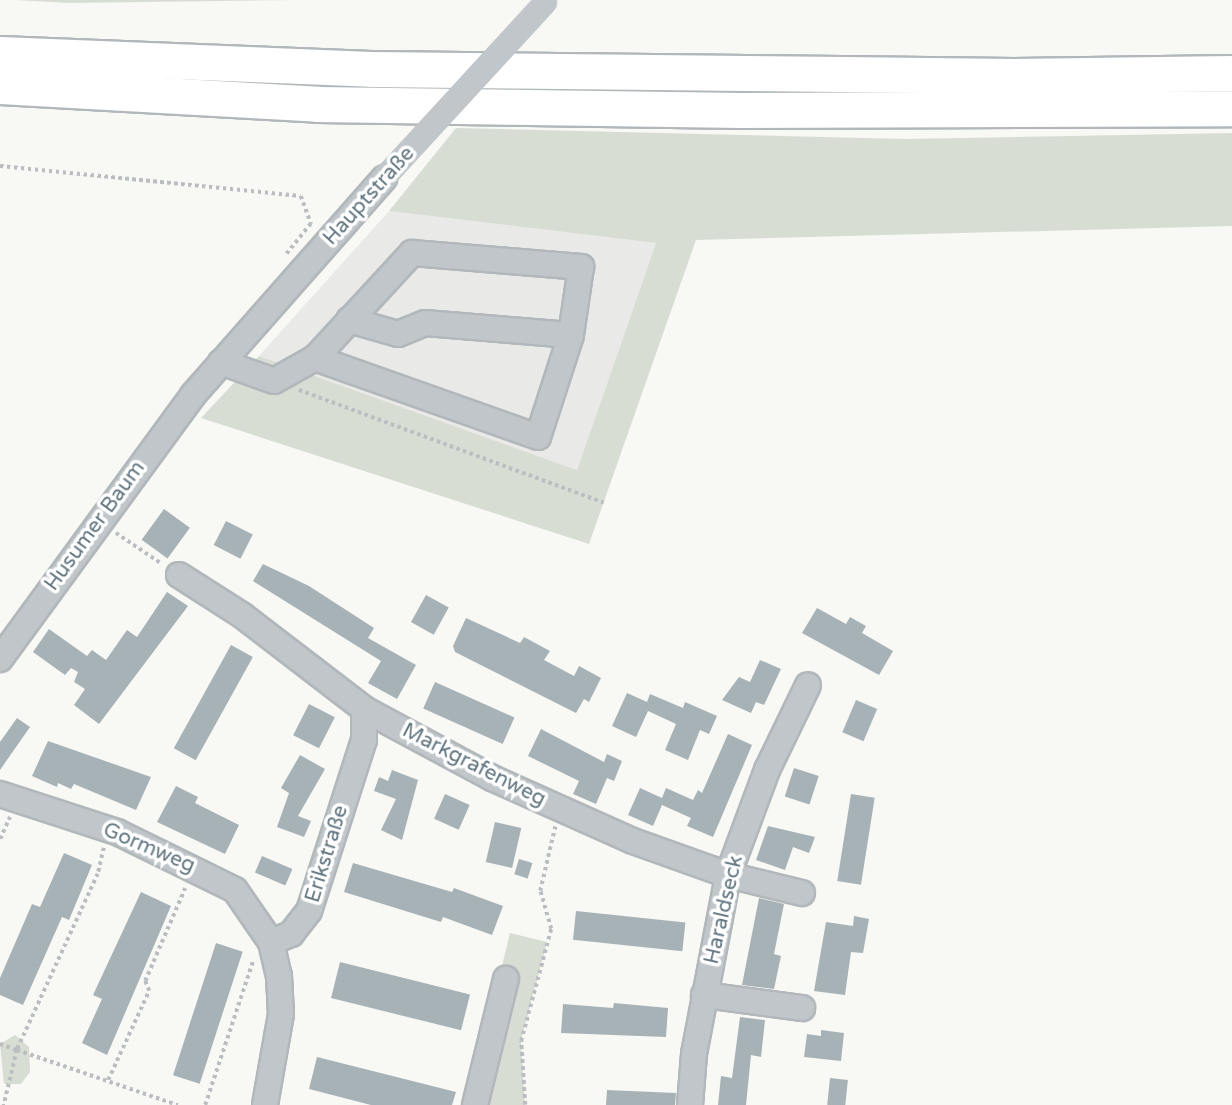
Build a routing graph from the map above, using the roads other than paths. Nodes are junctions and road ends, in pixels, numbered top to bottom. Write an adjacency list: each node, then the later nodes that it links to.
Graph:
1 (547, 2): 9 (street, Hauptstraße, bridge)
2 (0, 54): 3 (highway)
3 (1232, 73)
4 (0, 86): 5 (highway)
5 (1232, 108)
6 (349, 320): 7 (street); 7 (street); 8 (street)
7 (571, 335): 8 (street)
8 (315, 358): 9 (street)
9 (221, 362): 10 (street, Hauptstraße)
10 (192, 395): 12 (street, Husumer Baum)
11 (179, 575): 14 (street, Markgrafenweg)
12 (0, 659)
13 (808, 685): 16 (street, Haraldseck)
14 (364, 709): 16 (street, Markgrafenweg); 18 (street, Erikstraße)
15 (0, 794): 18 (street, Gormweg)
16 (728, 875): 17 (street, Markgrafenweg); 20 (street, Haraldseck)
17 (802, 893)
18 (271, 942): 22 (street)
19 (506, 979): 23 (street)
20 (704, 995): 21 (street); 24 (street, Haraldseck)
21 (802, 1008)
22 (265, 1105)
23 (475, 1105)
24 (690, 1105)

